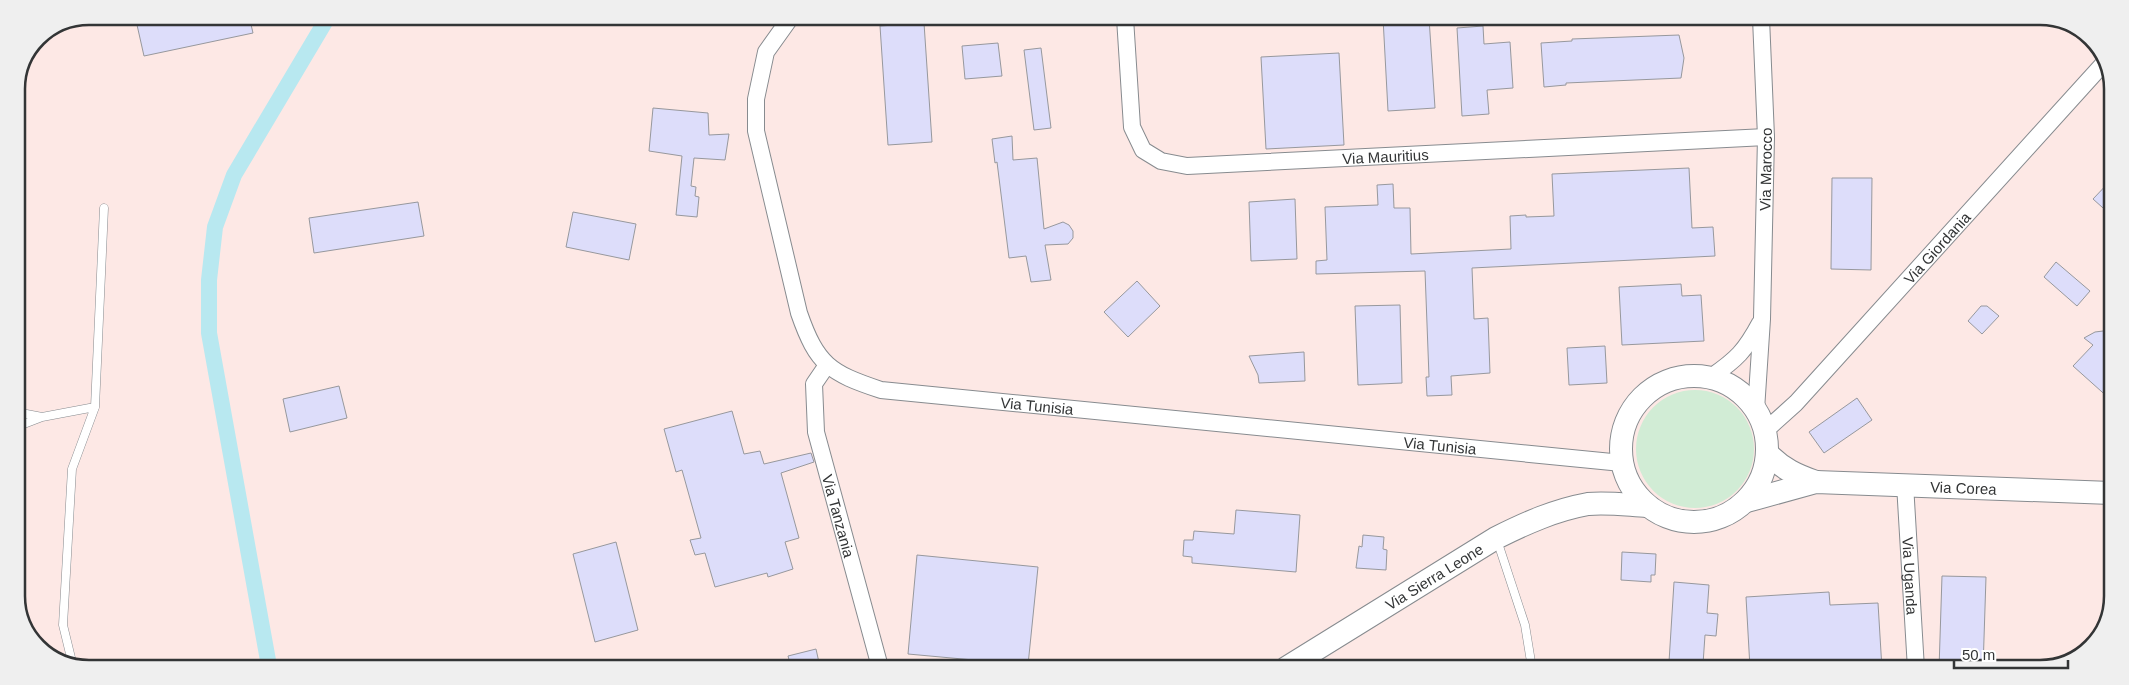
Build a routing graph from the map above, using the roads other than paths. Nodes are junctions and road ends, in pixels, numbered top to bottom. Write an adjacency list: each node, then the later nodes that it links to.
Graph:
1 (785, 25): 8 (street, Via Tunisia)
2 (1125, 25): 5 (street, Via Mauritius)
3 (1761, 25): 5 (street, Via Marocco)
4 (2100, 67): 13 (street, Via Giordania)
5 (1766, 137): 7 (street, Via Marocco)
6 (104, 208): 10 (lane)
7 (1762, 319): 9 (street, Via Marocco); 13 (street, Via Marocco)
8 (826, 365): 16 (street, Via Tunisia); 25 (street, Via Tanzania)
9 (1711, 377): 13 (street); 16 (street)
10 (95, 407): 12 (lane); 24 (lane)
11 (25, 414): 12 (lane)
12 (42, 417): 14 (lane)
13 (1761, 420): 15 (street)
14 (25, 424)
15 (1768, 454): 17 (street); 20 (street)
16 (1624, 470): 21 (street, Via Sierra Leone); 22 (street)
17 (1816, 482): 18 (street, Via Corea); 20 (street)
18 (1905, 484): 19 (street, Via Corea); 28 (street, Via Uganda)
19 (2104, 493)
20 (1747, 500): 22 (street)
21 (1590, 504): 22 (street, Via Sierra Leone); 23 (street, Via Sierra Leone)
22 (1647, 506)
23 (1496, 538): 26 (street, Via Sierra Leone); 27 (lane)
24 (71, 658)
25 (878, 660)
26 (1299, 660)
27 (1531, 660)
28 (1915, 660)

